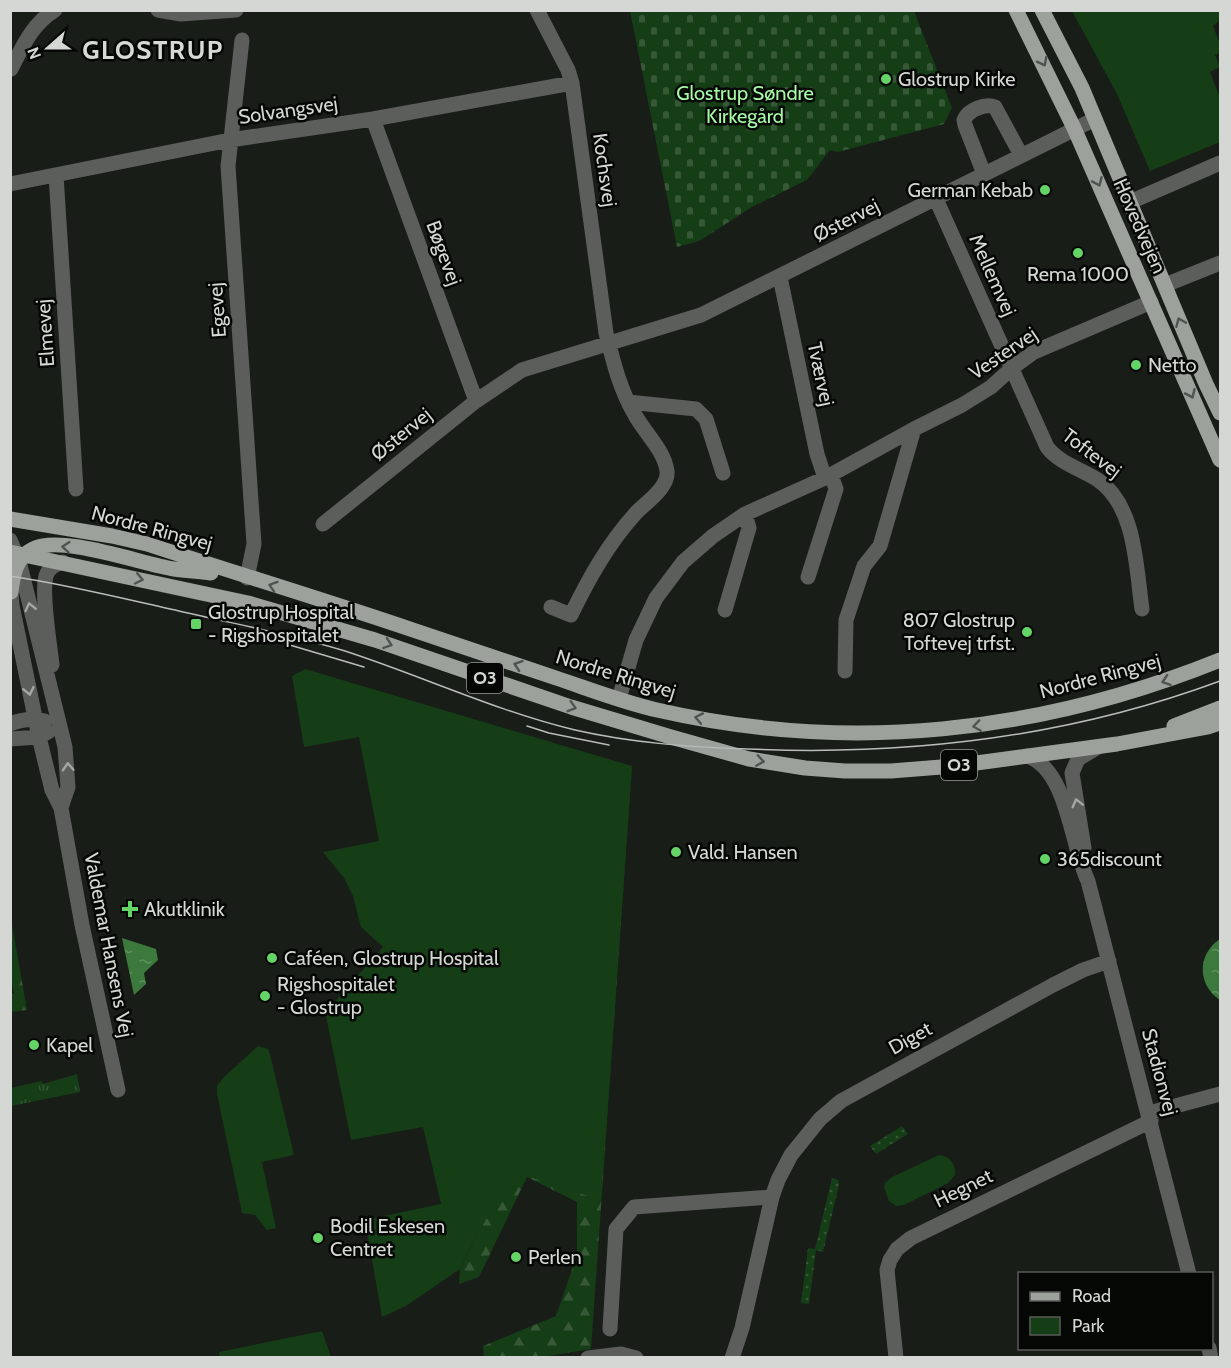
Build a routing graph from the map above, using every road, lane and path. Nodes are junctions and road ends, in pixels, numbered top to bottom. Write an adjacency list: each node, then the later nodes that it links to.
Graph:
1 (54, 10): 8 (street)
2 (158, 10): 3 (street)
3 (236, 10)
4 (537, 10): 9 (street, Kochsvej)
5 (1016, 10): 12 (main road, Hovedvejen, one-way to 12)
6 (1042, 10): 11 (main road, Hovedvejen)
7 (242, 39): 13 (street, Egevej)
8 (11, 69)
9 (572, 83): 10 (street, Solvangsvej); 25 (street, Kochsvej)
10 (374, 119): 13 (street, Solvangsvej); 27 (street, Bøgevej)
11 (1095, 119): 12 (street, Østervej); 20 (main road, Hovedvejen)
12 (1074, 128): 14 (street, Østervej); 24 (main road, Hovedvejen, one-way to 24)
13 (230, 140): 17 (street, Solvangsvej); 43 (street, Egevej)
14 (1021, 155): 16 (street, Østervej); 16 (street)
15 (1221, 163): 20 (street)
16 (984, 174): 19 (street, Østervej)
17 (56, 175): 18 (street, Solvangsvej); 36 (street, Elmevej)
18 (10, 184)
19 (936, 199): 22 (street, Østervej); 26 (street, Mellemvej)
20 (1130, 202): 23 (main road, Hovedvejen)
21 (1221, 263): 23 (street)
22 (780, 277): 25 (street, Østervej); 35 (street, Tværvej)
23 (1165, 285): 29 (main road, Hovedvejen, one-way to 23)
24 (1150, 302): 26 (street, Vestervej); 31 (main road, Hovedvejen, one-way to 31)
25 (608, 342): 27 (street, Østervej); 28 (street)
26 (1012, 368): 30 (street, Vestervej); 46 (street, Toftevej)
27 (476, 401): 39 (street, Østervej)
28 (628, 402): 34 (street); 45 (street)
29 (1221, 413)
30 (914, 429): 35 (street, Vestervej); 49 (street)
31 (1208, 432): 32 (main road); 33 (main road, Hovedvejen)
32 (1221, 449)
33 (1221, 460)
34 (723, 473)
35 (828, 476): 37 (street, Vestervej); 42 (street)
36 (76, 489)
37 (745, 514): 47 (street); 50 (street, Vestervej)
38 (10, 519): 43 (main road, Nordre Ringvej / O3)
39 (323, 524)
40 (16, 552): 41 (main road, O3); 43 (main road, one-way to 40); 44 (main road); 55 (street, Valdemar Hansens Vej, one-way to 40)
41 (63, 562): 55 (street, Valdemar Hansens Vej); 60 (main road, O3, one-way to 60)
42 (808, 577)
43 (247, 578): 50 (main road, Nordre Ringvej / O3, one-way to 43)
44 (11, 591): 52 (street, Valdemar Hansens Vej, one-way to 52)
45 (551, 607)
46 (1142, 609)
47 (725, 610)
48 (1221, 660): 50 (main road, Nordre Ringvej / O3, one-way to 50)
49 (845, 671)
50 (620, 694)
51 (1221, 708): 58 (main road)
52 (35, 719): 54 (street); 55 (street); 56 (street, Valdemar Hansens Vej)
53 (1221, 723): 58 (main road, O3)
54 (10, 724)
55 (59, 725): 56 (street); 61 (street, Valdemar Hansens Vej, one-way to 55)
56 (39, 737): 57 (street); 61 (street, Valdemar Hansens Vej)
57 (10, 739)
58 (1117, 744): 59 (main road, O3)
59 (1098, 747): 60 (main road, O3); 62 (street, Stadionvej, one-way to 59)
60 (1027, 756): 62 (street, Stadionvej)
61 (61, 808): 64 (street, Valdemar Hansens Vej)
62 (1088, 881): 63 (street, Stadionvej)
63 (1109, 961): 66 (street, Stadionvej); 67 (street, Diget)
64 (118, 1090)
65 (1221, 1094): 66 (street, Hegnet)
66 (1150, 1117): 68 (street, Stadionvej); 73 (street, Hegnet)
67 (772, 1197): 69 (street); 72 (street, Diget)
68 (1185, 1272)
69 (610, 1329)
70 (588, 1358): 71 (street)
71 (636, 1358)
72 (732, 1358)
73 (896, 1358)

